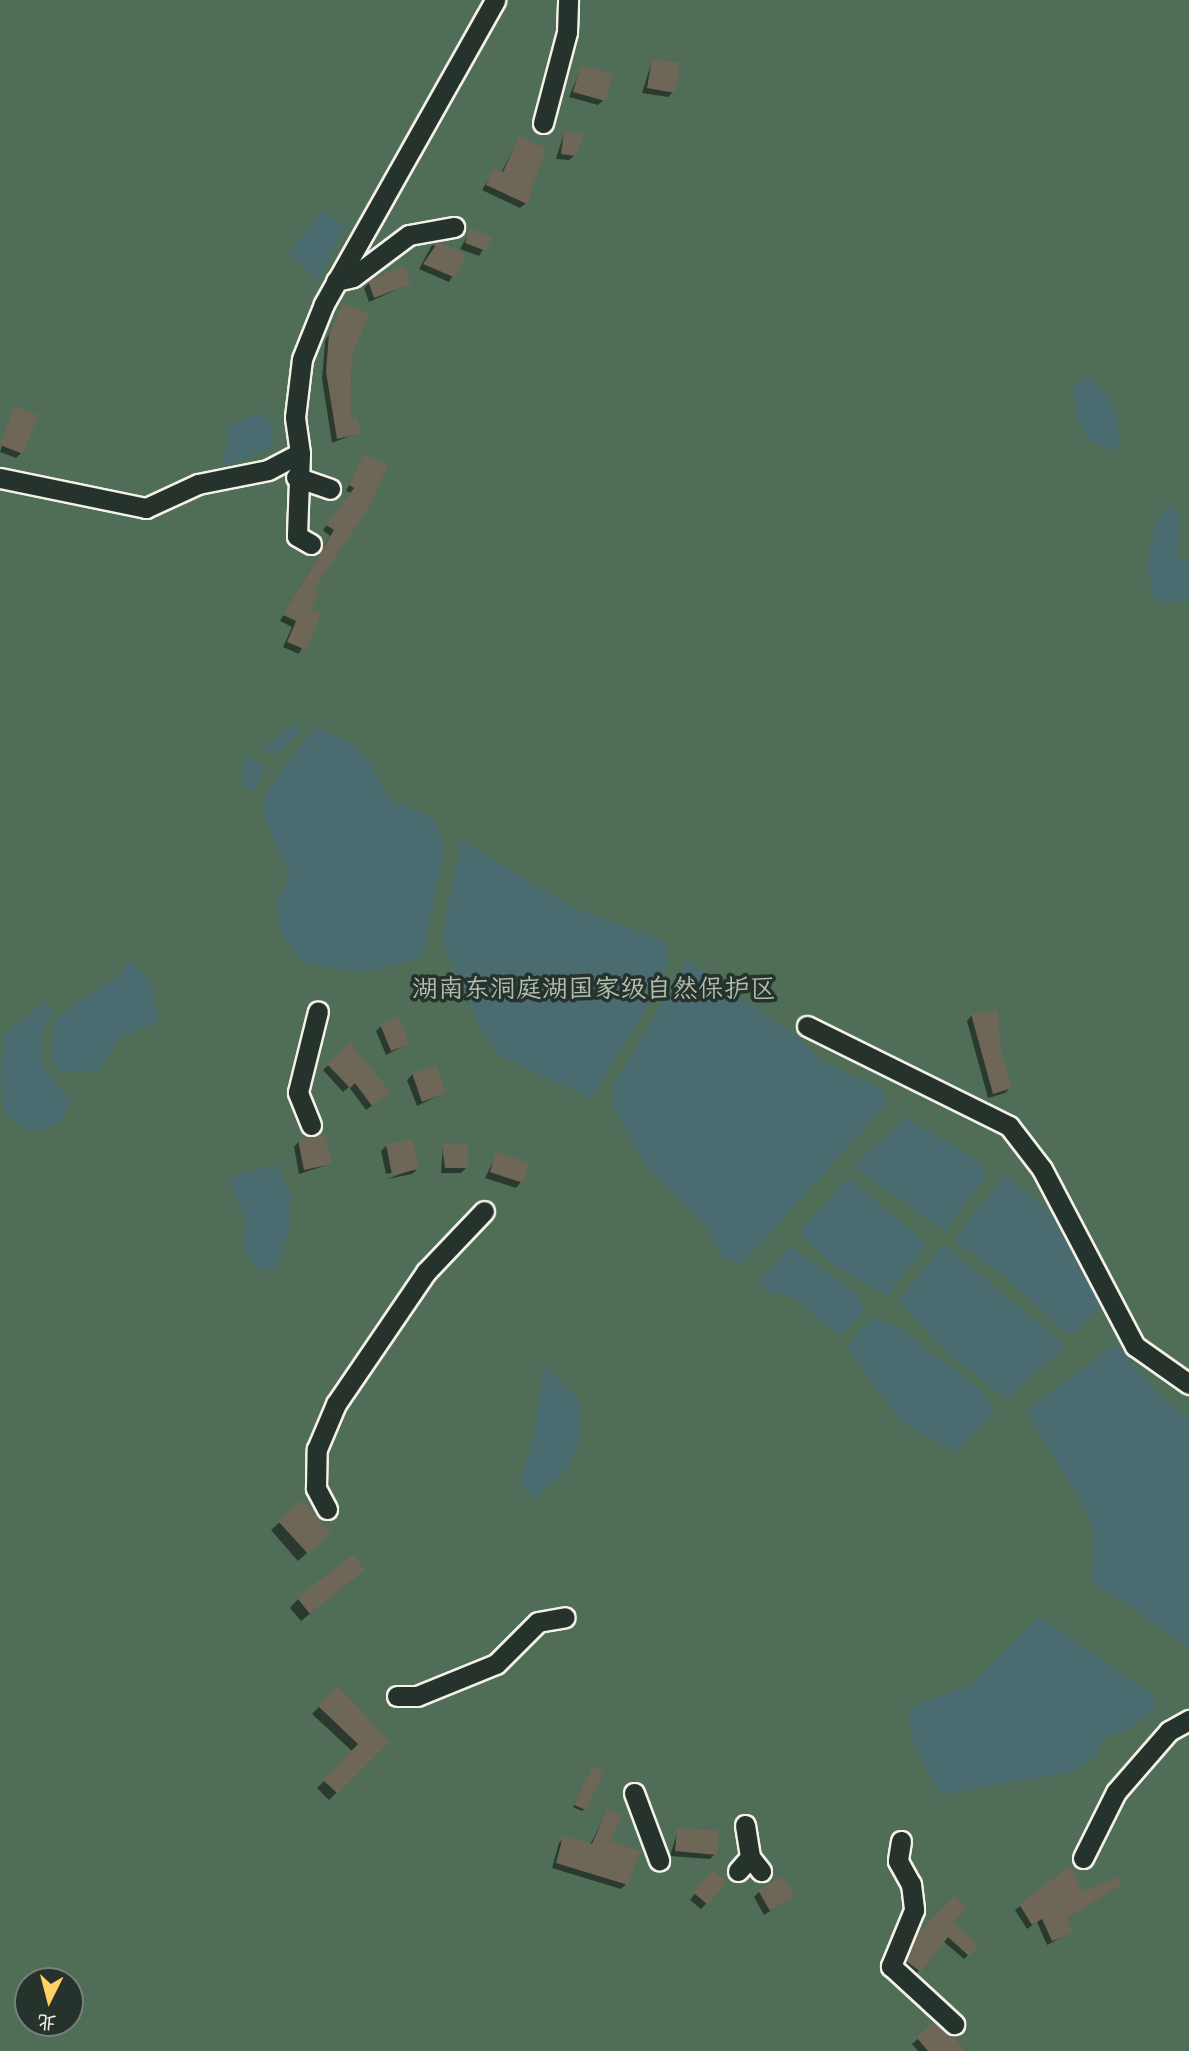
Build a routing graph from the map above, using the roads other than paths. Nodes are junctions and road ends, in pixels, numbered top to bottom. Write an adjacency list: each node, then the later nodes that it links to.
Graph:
1 (495, 0): 5 (street)
2 (568, 0): 3 (street)
3 (543, 123)
4 (454, 227): 5 (street)
5 (336, 281): 6 (street)
6 (300, 453): 7 (street); 8 (street)
7 (296, 477): 9 (street); 10 (street)
8 (0, 478)
9 (330, 489)
10 (311, 544)
11 (318, 1011): 13 (street)
12 (807, 1026): 15 (street)
13 (311, 1125)
14 (484, 1211): 16 (street)
15 (1189, 1384)
16 (327, 1508)
17 (565, 1617): 18 (street)
18 (397, 1696)
19 (1189, 1720): 23 (street)
20 (634, 1793): 24 (street)
21 (745, 1825): 25 (street)
22 (901, 1841): 26 (street)
23 (1083, 1858)
24 (659, 1860)
25 (749, 1866)
26 (954, 2024)

